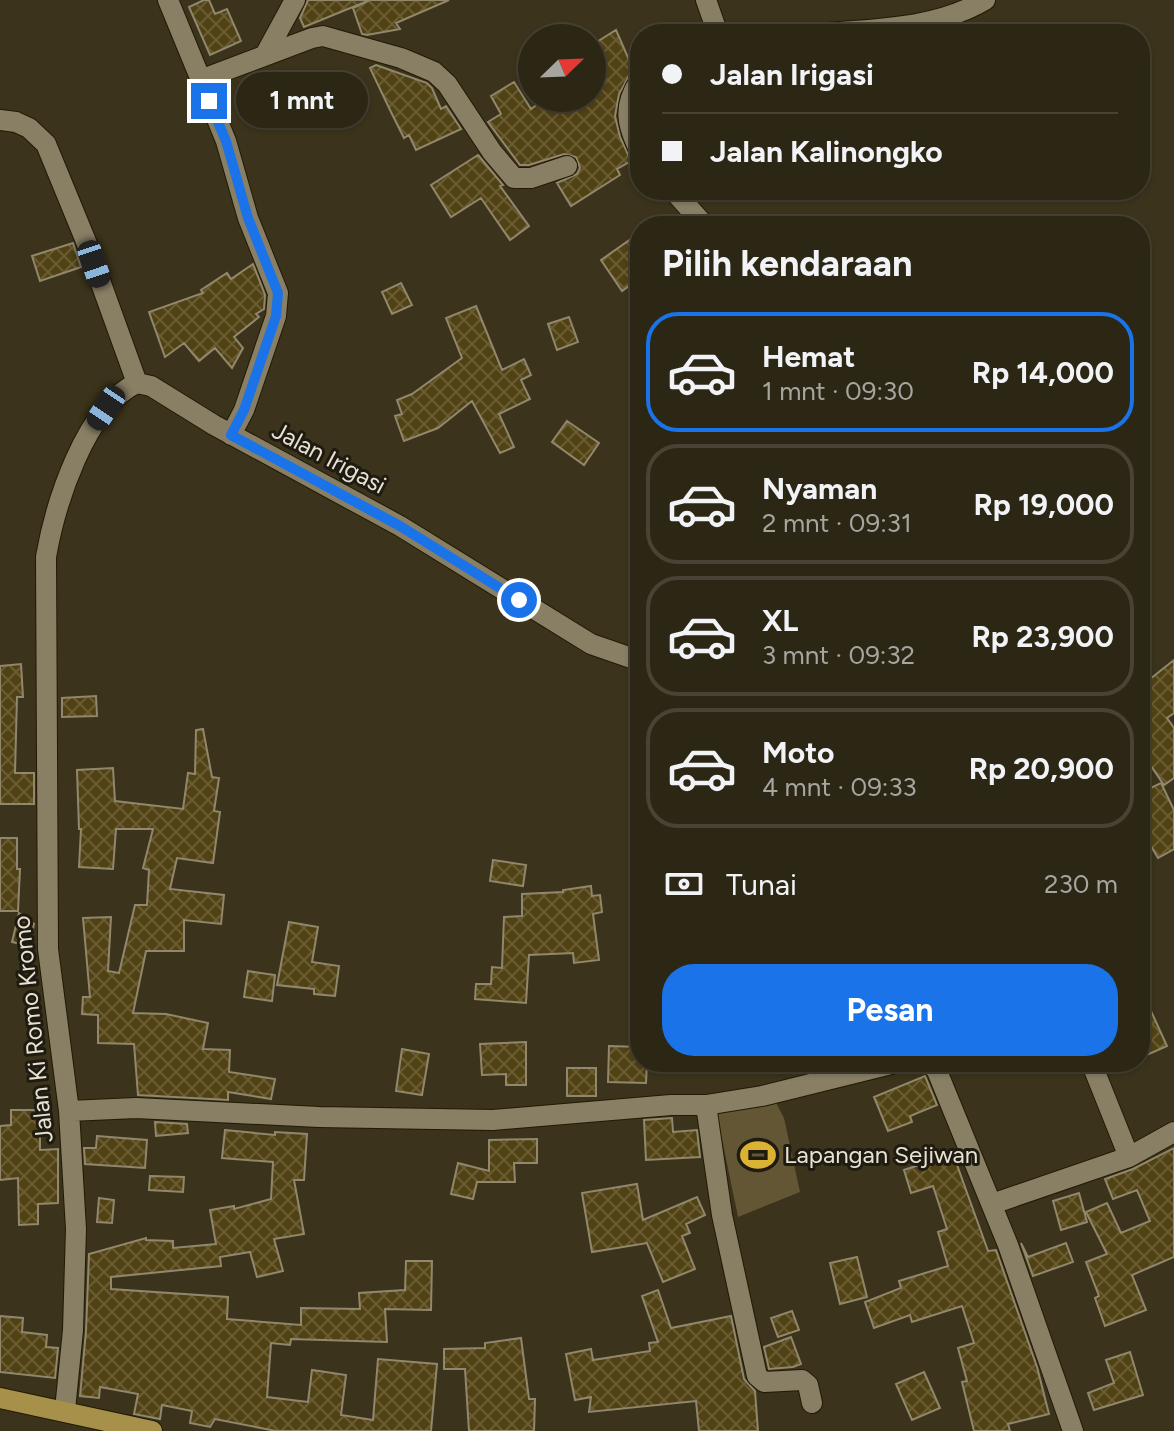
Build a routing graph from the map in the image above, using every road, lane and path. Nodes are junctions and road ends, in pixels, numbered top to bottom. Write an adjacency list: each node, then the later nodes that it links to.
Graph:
1 (168, 0): 8 (street)
2 (295, 0): 7 (street)
3 (706, 0): 5 (street)
4 (985, 0): 6 (street)
5 (714, 24)
6 (918, 24)
7 (265, 55): 8 (street); 12 (street)
8 (200, 80): 16 (street)
9 (630, 97): 11 (street)
10 (0, 120): 15 (street)
11 (630, 124)
12 (567, 166)
13 (682, 200): 14 (street)
14 (696, 216)
15 (137, 383): 16 (street, Jalan Irigasi); 22 (street, Jalan Ki Romo Kromo)
16 (231, 435): 17 (street, Jalan Irigasi)
17 (630, 658)
18 (859, 1072): 21 (street)
19 (937, 1072): 25 (street)
20 (1095, 1072): 24 (street)
21 (706, 1105): 22 (street); 27 (street)
22 (69, 1111): 28 (street, Jalan Ki Romo Kromo)
23 (1174, 1132): 24 (street)
24 (1129, 1157): 25 (street)
25 (992, 1204): 30 (street)
26 (0, 1398): 28 (main road)
27 (812, 1403)
28 (65, 1410): 29 (main road)
29 (152, 1431)
30 (1073, 1431)

